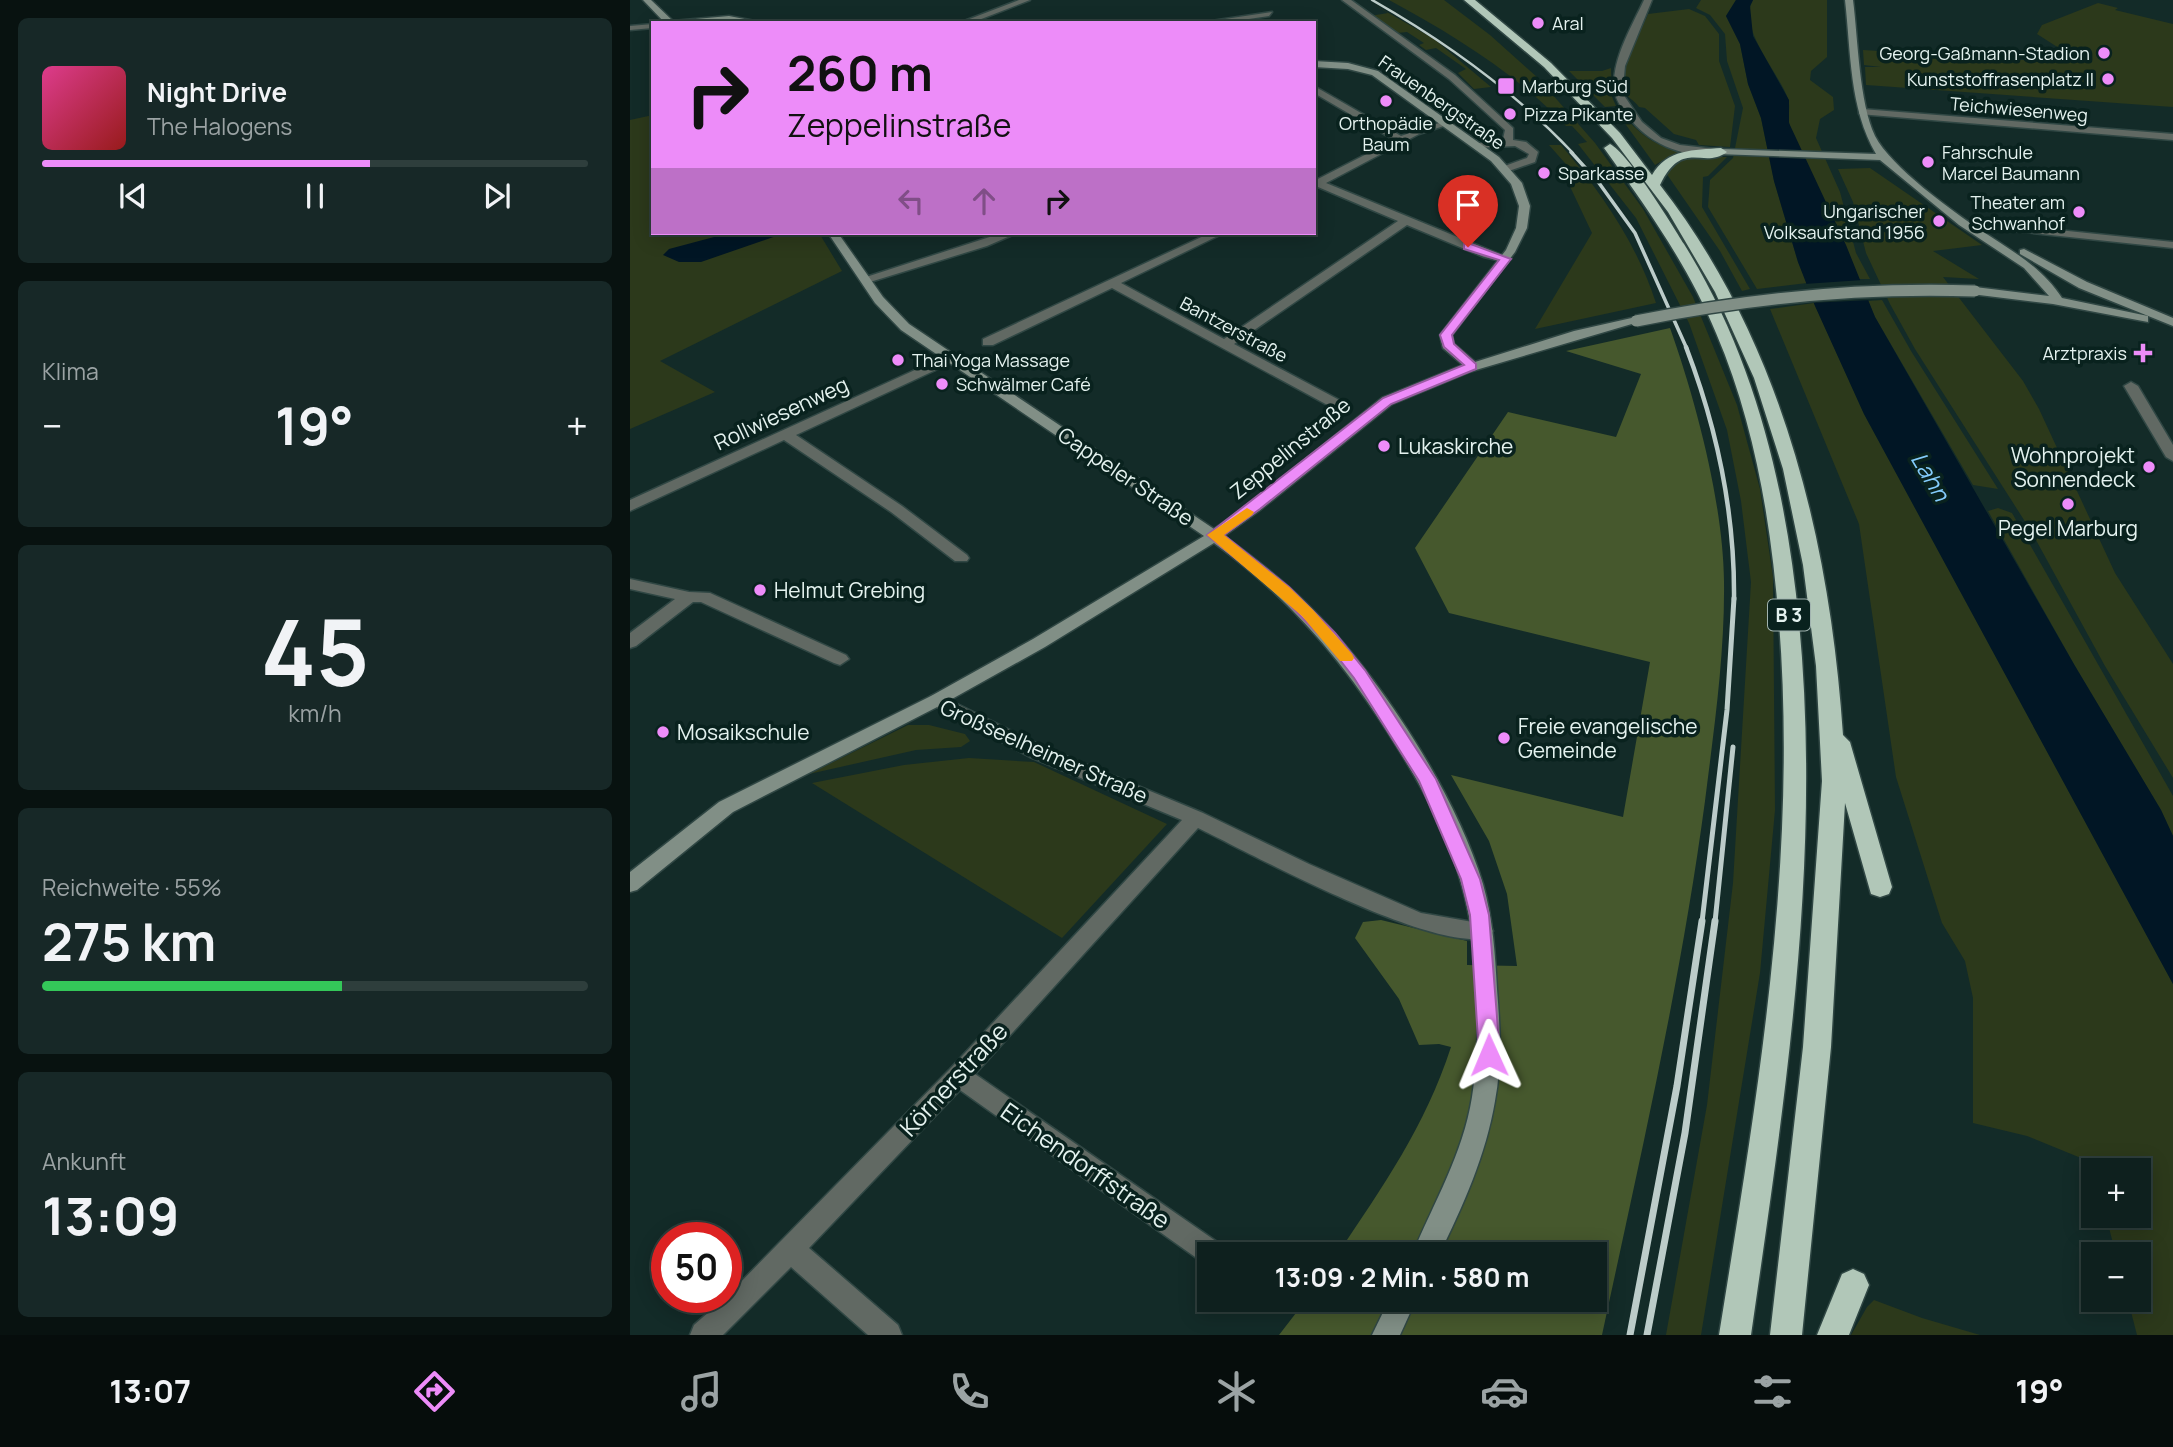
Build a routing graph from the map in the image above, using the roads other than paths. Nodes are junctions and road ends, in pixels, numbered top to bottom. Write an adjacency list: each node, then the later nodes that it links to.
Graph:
1 (647, 0): 8 (main road)
2 (1026, 0): 11 (street)
3 (1346, 0): 25 (street, Frauenbergstraße)
4 (1454, 0): 83 (highway, B 3)
5 (1469, 0): 32 (highway, B 3)
6 (1648, 0): 27 (street)
7 (1849, 0): 20 (main road)
8 (668, 21)
9 (694, 21): 10 (main road)
10 (745, 21)
11 (968, 21)
12 (1214, 21): 13 (street)
13 (1275, 21)
14 (651, 26): 15 (street)
15 (630, 28)
16 (1316, 64): 21 (main road, Frauenbergstraße)
17 (1316, 90): 18 (street)
18 (1337, 102): 19 (street); 24 (street)
19 (1316, 106)
20 (1862, 112): 22 (main road); 23 (street, Teichwiesenweg)
21 (1445, 124): 24 (street); 26 (main road, Frauenbergstraße)
22 (1870, 135): 29 (main road); 30 (main road)
23 (2173, 137)
24 (1402, 140): 33 (street)
25 (1511, 142): 26 (street); 31 (street)
26 (1478, 146): 31 (main road, Frauenbergstraße)
27 (1696, 152): 28 (highway); 32 (highway)
28 (1721, 152): 29 (main road)
29 (1830, 156): 30 (main road)
30 (1883, 157): 34 (main road)
31 (1506, 169): 45 (main road)
32 (1655, 183): 69 (highway, B 3)
33 (1316, 184): 35 (street)
34 (1948, 209): 36 (main road); 46 (main road)
35 (1405, 221): 45 (street); 54 (street)
36 (1981, 225): 37 (street); 44 (main road)
37 (2028, 231): 43 (street); 44 (street)
38 (835, 235): 48 (main road, Cappeler Straße)
39 (1005, 235): 48 (street)
40 (1190, 235): 42 (street)
41 (1213, 235): 42 (street)
42 (1199, 242): 49 (street)
43 (2173, 245)
44 (2016, 246): 47 (main road)
45 (1505, 259): 56 (main road)
46 (2036, 273): 50 (main road); 51 (main road)
47 (2066, 276): 51 (main road); 52 (main road)
48 (866, 279): 55 (main road, Cappeler Straße)
49 (1113, 284): 53 (street); 54 (street, Bantzerstraße)
50 (2001, 293): 51 (main road, Zeppelinstraße); 56 (main road, Zeppelinstraße, bridge)
51 (2059, 301): 52 (main road, Zeppelinstraße)
52 (2173, 324)
53 (988, 342)
54 (1225, 344): 58 (street, Bantzerstraße)
55 (950, 358): 59 (street, Rollwiesenweg); 62 (main road, Cappeler Straße)
56 (1472, 366): 62 (main road, Zeppelinstraße)
57 (2130, 386): 60 (street)
58 (1338, 405)
59 (785, 435): 61 (street, Rollwiesenweg); 63 (street)
60 (2173, 457)
61 (630, 506)
62 (1214, 535): 68 (main road, Zeppelinstraße); 73 (main road, Cappeler Straße)
63 (961, 558)
64 (630, 584): 65 (street)
65 (689, 597): 66 (street); 67 (street)
66 (630, 642)
67 (840, 659)
68 (936, 700): 70 (street, Großseelheimer Straße); 71 (main road, Großseelheimer Straße)
69 (1830, 709): 72 (highway); 84 (highway, B 3)
70 (1196, 818): 73 (street, Großseelheimer Straße); 74 (street, Körnerstraße)
71 (630, 884)
72 (1880, 887)
73 (1482, 931): 75 (main road, Cappeler Straße)
74 (958, 1076): 76 (street, Eichendorffstraße); 77 (street, Körnerstraße)
75 (1431, 1242)
76 (1197, 1243)
77 (791, 1250): 80 (street, Körnerstraße); 81 (street)
78 (1853, 1285): 85 (highway)
79 (1397, 1312): 82 (main road)
80 (704, 1335)
81 (888, 1335)
82 (1386, 1335)
83 (1735, 1335)
84 (1786, 1335)
85 (1833, 1335)

